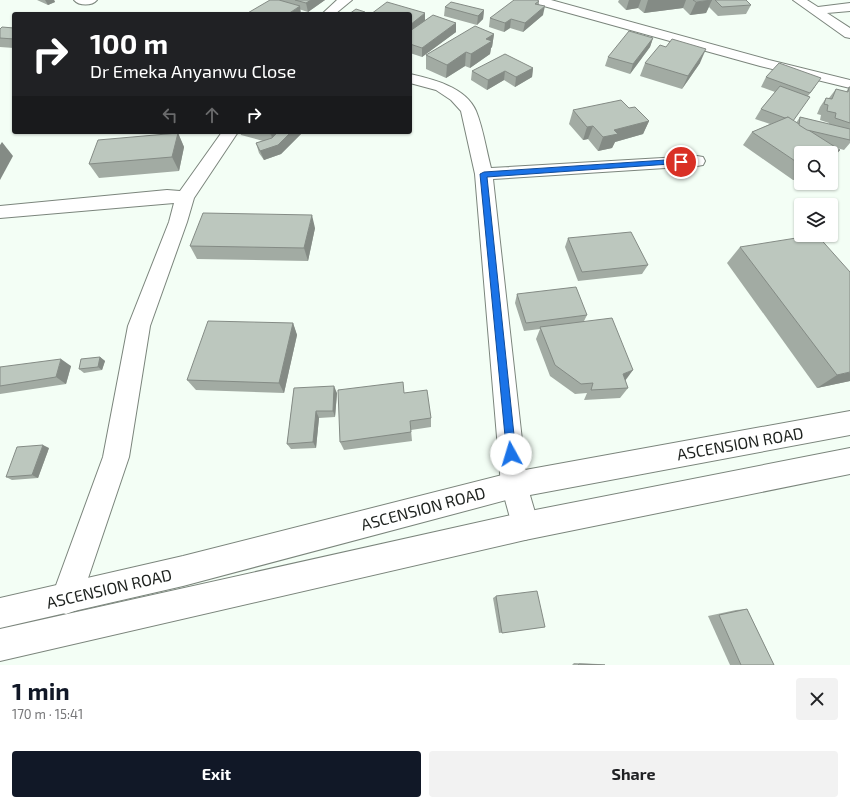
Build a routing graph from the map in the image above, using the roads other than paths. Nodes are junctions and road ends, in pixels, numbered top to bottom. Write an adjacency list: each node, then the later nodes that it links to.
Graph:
1 (80, 0): 2 (street)
2 (91, 0)
3 (346, 0): 10 (street)
4 (537, 0): 7 (street)
5 (799, 0): 9 (street)
6 (590, 1): 7 (street)
7 (556, 6): 13 (street)
8 (850, 7): 9 (street)
9 (816, 11): 11 (street)
10 (330, 12)
11 (850, 34)
12 (412, 79): 16 (street)
13 (850, 84)
14 (229, 134): 17 (street)
15 (696, 161): 16 (street)
16 (484, 174): 21 (street)
17 (184, 197): 18 (street); 23 (street)
18 (0, 212)
19 (850, 422): 21 (street, ASCENSION ROAD)
20 (850, 461): 22 (street)
21 (514, 485): 22 (street); 23 (street, ASCENSION ROAD)
22 (525, 526): 25 (street)
23 (66, 599): 24 (street, ASCENSION ROAD)
24 (0, 613)
25 (0, 645)

